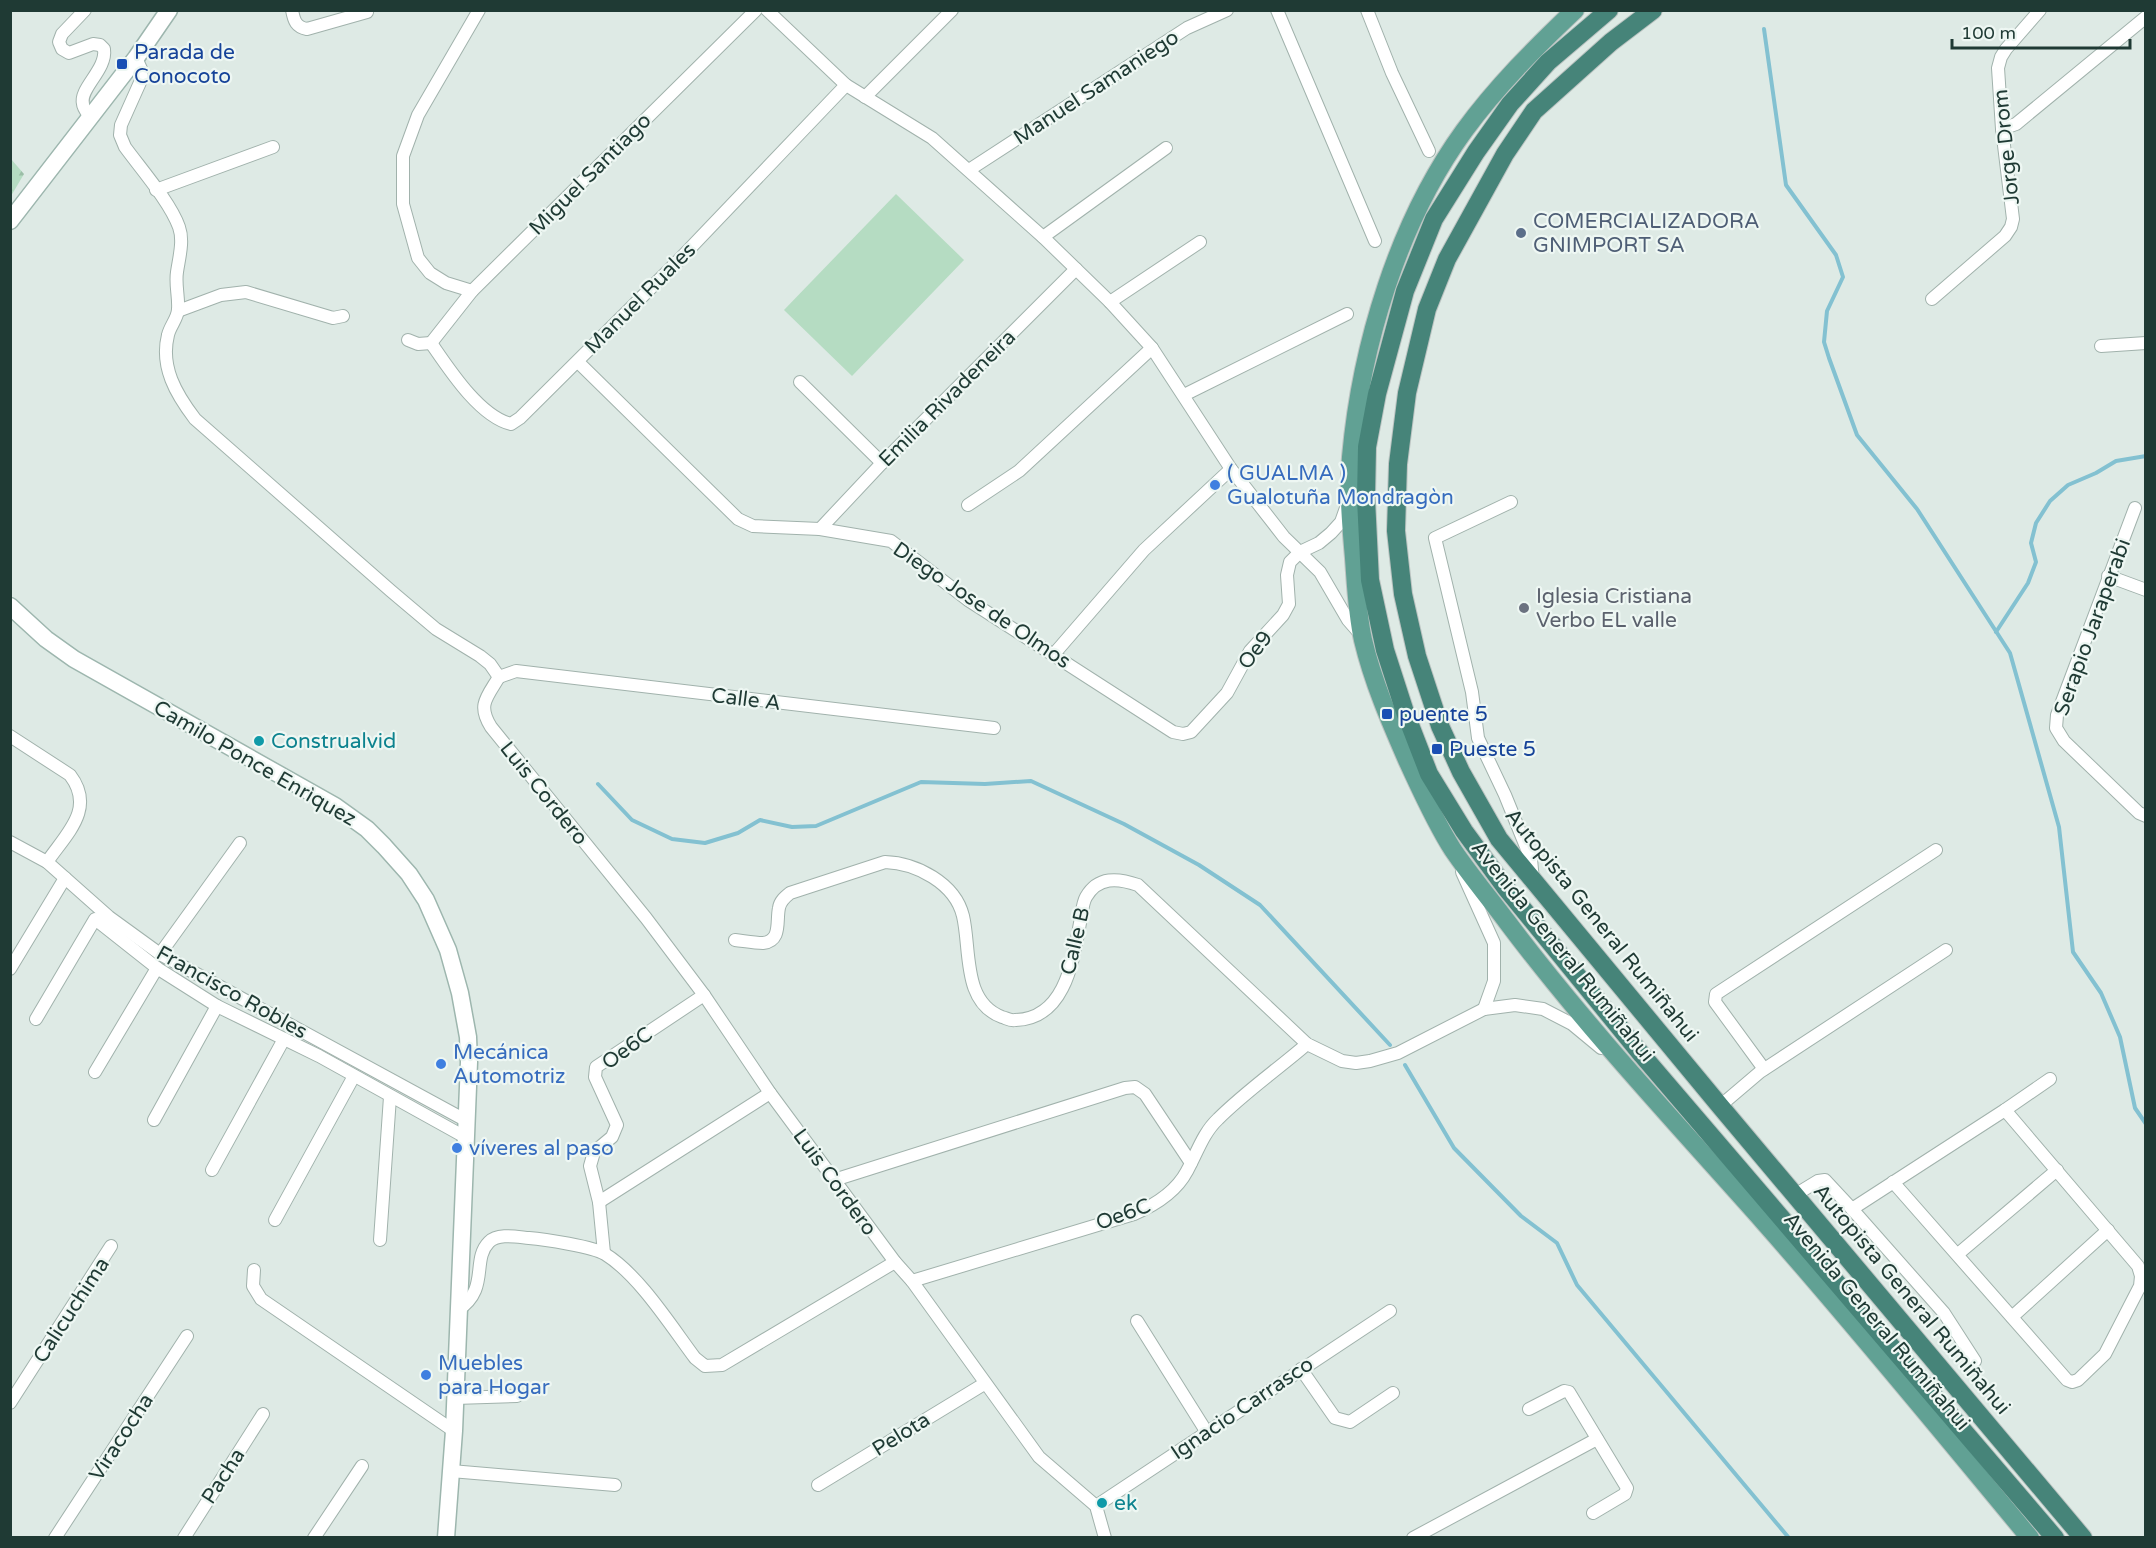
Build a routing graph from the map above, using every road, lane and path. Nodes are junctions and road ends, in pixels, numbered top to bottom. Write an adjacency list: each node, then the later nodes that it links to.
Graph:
1 (85, 10): 20 (street)
2 (169, 10): 17 (main road)
3 (292, 10): 15 (street)
4 (479, 10): 32 (street)
5 (756, 10): 32 (street, Miguel Santiago)
6 (767, 10): 18 (street)
7 (952, 10): 19 (street)
8 (1227, 10): 25 (street, Manuel Samaniego)
9 (1277, 10): 29 (street)
10 (1367, 10): 24 (street)
11 (1575, 10): 48 (main road, Avenida General Rumiñahui)
12 (1609, 10): 140 (highway)
13 (1653, 10): 70 (highway, Autopista General Rumiñahui)
14 (2040, 10): 21 (street, Jorge Drom)
15 (367, 12)
16 (2145, 17): 21 (street)
17 (136, 58): 20 (main road); 26 (street)
18 (846, 85): 19 (street); 43 (street, Manuel Ruales)
19 (865, 97): 25 (street)
20 (90, 117): 27 (main road)
21 (2002, 129): 33 (street, Jorge Drom)
22 (273, 147): 26 (street)
23 (1166, 148): 28 (street)
24 (1429, 151)
25 (969, 170): 28 (street)
26 (156, 190): 35 (street)
27 (10, 221)
28 (1043, 237): 31 (street)
29 (1375, 241)
30 (1200, 242): 34 (street)
31 (1076, 269): 34 (street); 46 (street, Emilia Rivadeneira)
32 (472, 291): 40 (street, Miguel Santiago)
33 (1932, 299)
34 (1110, 302): 42 (street)
35 (178, 311): 37 (street); 59 (street)
36 (1347, 314): 45 (street)
37 (343, 316)
38 (408, 340): 40 (street)
39 (2145, 343): 41 (street)
40 (431, 344): 43 (street, Manuel Ruales)
41 (2101, 346)
42 (1152, 348): 45 (street); 50 (street)
43 (578, 362): 52 (street, Diego Jose de Olmos)
44 (800, 382): 46 (street)
45 (1184, 395): 47 (street)
46 (882, 463): 52 (street, Emilia Rivadeneira)
47 (1231, 469): 53 (street); 58 (street)
48 (1350, 499): 53 (street); 57 (main road, Avenida General Rumiñahui)
49 (1511, 502): 70 (street)
50 (968, 506)
51 (2135, 508): 54 (street, Serapio Jaraperabi)
52 (820, 529): 58 (street, Diego Jose de Olmos)
53 (1300, 552): 57 (street); 61 (street, Oe9)
54 (2108, 576): 55 (street); 63 (street, Serapio Jaraperabi)
55 (2145, 590)
56 (10, 606): 92 (main road, Camilo Ponce Enrìquez)
57 (1362, 637): 66 (main road, Avenida General Rumiñahui)
58 (1054, 654): 61 (street, Diego Jose de Olmos)
59 (499, 677): 60 (street, Calle A); 76 (street, Luis Cordero)
60 (994, 728)
61 (1183, 734)
62 (10, 736): 68 (street)
63 (2145, 816)
64 (10, 842): 68 (street, Francisco Robles)
65 (240, 843): 73 (street)
66 (1452, 849): 78 (street); 82 (main road, Avenida General Rumiñahui)
67 (1936, 850): 83 (street)
68 (47, 862): 69 (street, Francisco Robles)
69 (65, 878): 73 (street, Francisco Robles); 75 (street)
70 (1533, 882): 89 (highway, Autopista General Rumiñahui)
71 (735, 940): 81 (street, Calle B)
72 (1946, 950): 83 (street)
73 (159, 954): 92 (street, Francisco Robles)
74 (157, 968): 77 (street); 79 (street); 84 (street)
75 (10, 969)
76 (704, 995): 87 (street, Luis Cordero); 99 (street, Oe6C)
77 (217, 1006): 80 (street); 91 (street)
78 (1484, 1009): 81 (street, Calle B); 82 (street, Calle B)
79 (36, 1019)
80 (284, 1039): 85 (street); 94 (street)
81 (1307, 1044): 93 (street, Oe6C)
82 (1618, 1058): 139 (main road, Avenida General Rumiñahui)
83 (1764, 1069): 89 (street)
84 (95, 1072)
85 (354, 1076): 88 (street); 101 (street)
86 (2050, 1079): 90 (street)
87 (770, 1093): 96 (street, Luis Cordero); 99 (street)
88 (390, 1097): 92 (street); 103 (street)
89 (1720, 1106): 98 (highway, Autopista General Rumiñahui)
90 (2006, 1110): 95 (street); 97 (street)
91 (154, 1120)
92 (466, 1129): 110 (main road, Camilo Ponce Enrìquez)
93 (1191, 1163): 96 (street); 109 (street, Oe6C)
94 (212, 1170)
95 (2057, 1170): 102 (street); 106 (street)
96 (834, 1180): 107 (street, Luis Cordero)
97 (1893, 1182): 100 (street); 106 (street)
98 (1795, 1195): 100 (street); 141 (highway, Autopista General Rumiñahui)
99 (600, 1202): 105 (street, Oe6C)
100 (1852, 1209): 115 (street)
101 (275, 1220)
102 (2108, 1230): 112 (street); 112 (street)
103 (380, 1240)
104 (111, 1246): 121 (street, Calicuchima)
105 (604, 1253): 107 (street); 110 (street)
106 (1958, 1254): 112 (street)
107 (895, 1262): 109 (street, Luis Cordero)
108 (254, 1270): 124 (street)
109 (912, 1281): 117 (street, Luis Cordero)
110 (458, 1310): 120 (main road, Camilo Ponce Enrìquez)
111 (1390, 1311): 116 (street, Ignacio Carrasco)
112 (2012, 1317)
113 (1137, 1321): 125 (street)
114 (187, 1336): 133 (street, Viracocha)
115 (1975, 1361)
116 (1301, 1369): 118 (street); 125 (street, Ignacio Carrasco)
117 (984, 1383): 130 (street, Pelota); 131 (street, Luis Cordero)
118 (1393, 1394)
119 (517, 1396): 120 (street)
120 (455, 1398): 124 (main road, Camilo Ponce Enrìquez)
121 (10, 1403)
122 (1529, 1409): 126 (street)
123 (262, 1414): 134 (street, Pacha)
124 (454, 1431): 128 (main road, Camilo Ponce Enrìquez)
125 (1206, 1431): 131 (street, Ignacio Carrasco)
126 (1597, 1439): 132 (street); 138 (street)
127 (362, 1466): 135 (street)
128 (451, 1471): 129 (street); 136 (main road, Camilo Ponce Enrìquez)
129 (615, 1485)
130 (818, 1485)
131 (1096, 1506): 137 (street)
132 (1593, 1513)
133 (55, 1538)
134 (184, 1538)
135 (314, 1538)
136 (446, 1538)
137 (1105, 1538)
138 (1413, 1538)
139 (2030, 1538)
140 (2055, 1538)
141 (2083, 1538)

